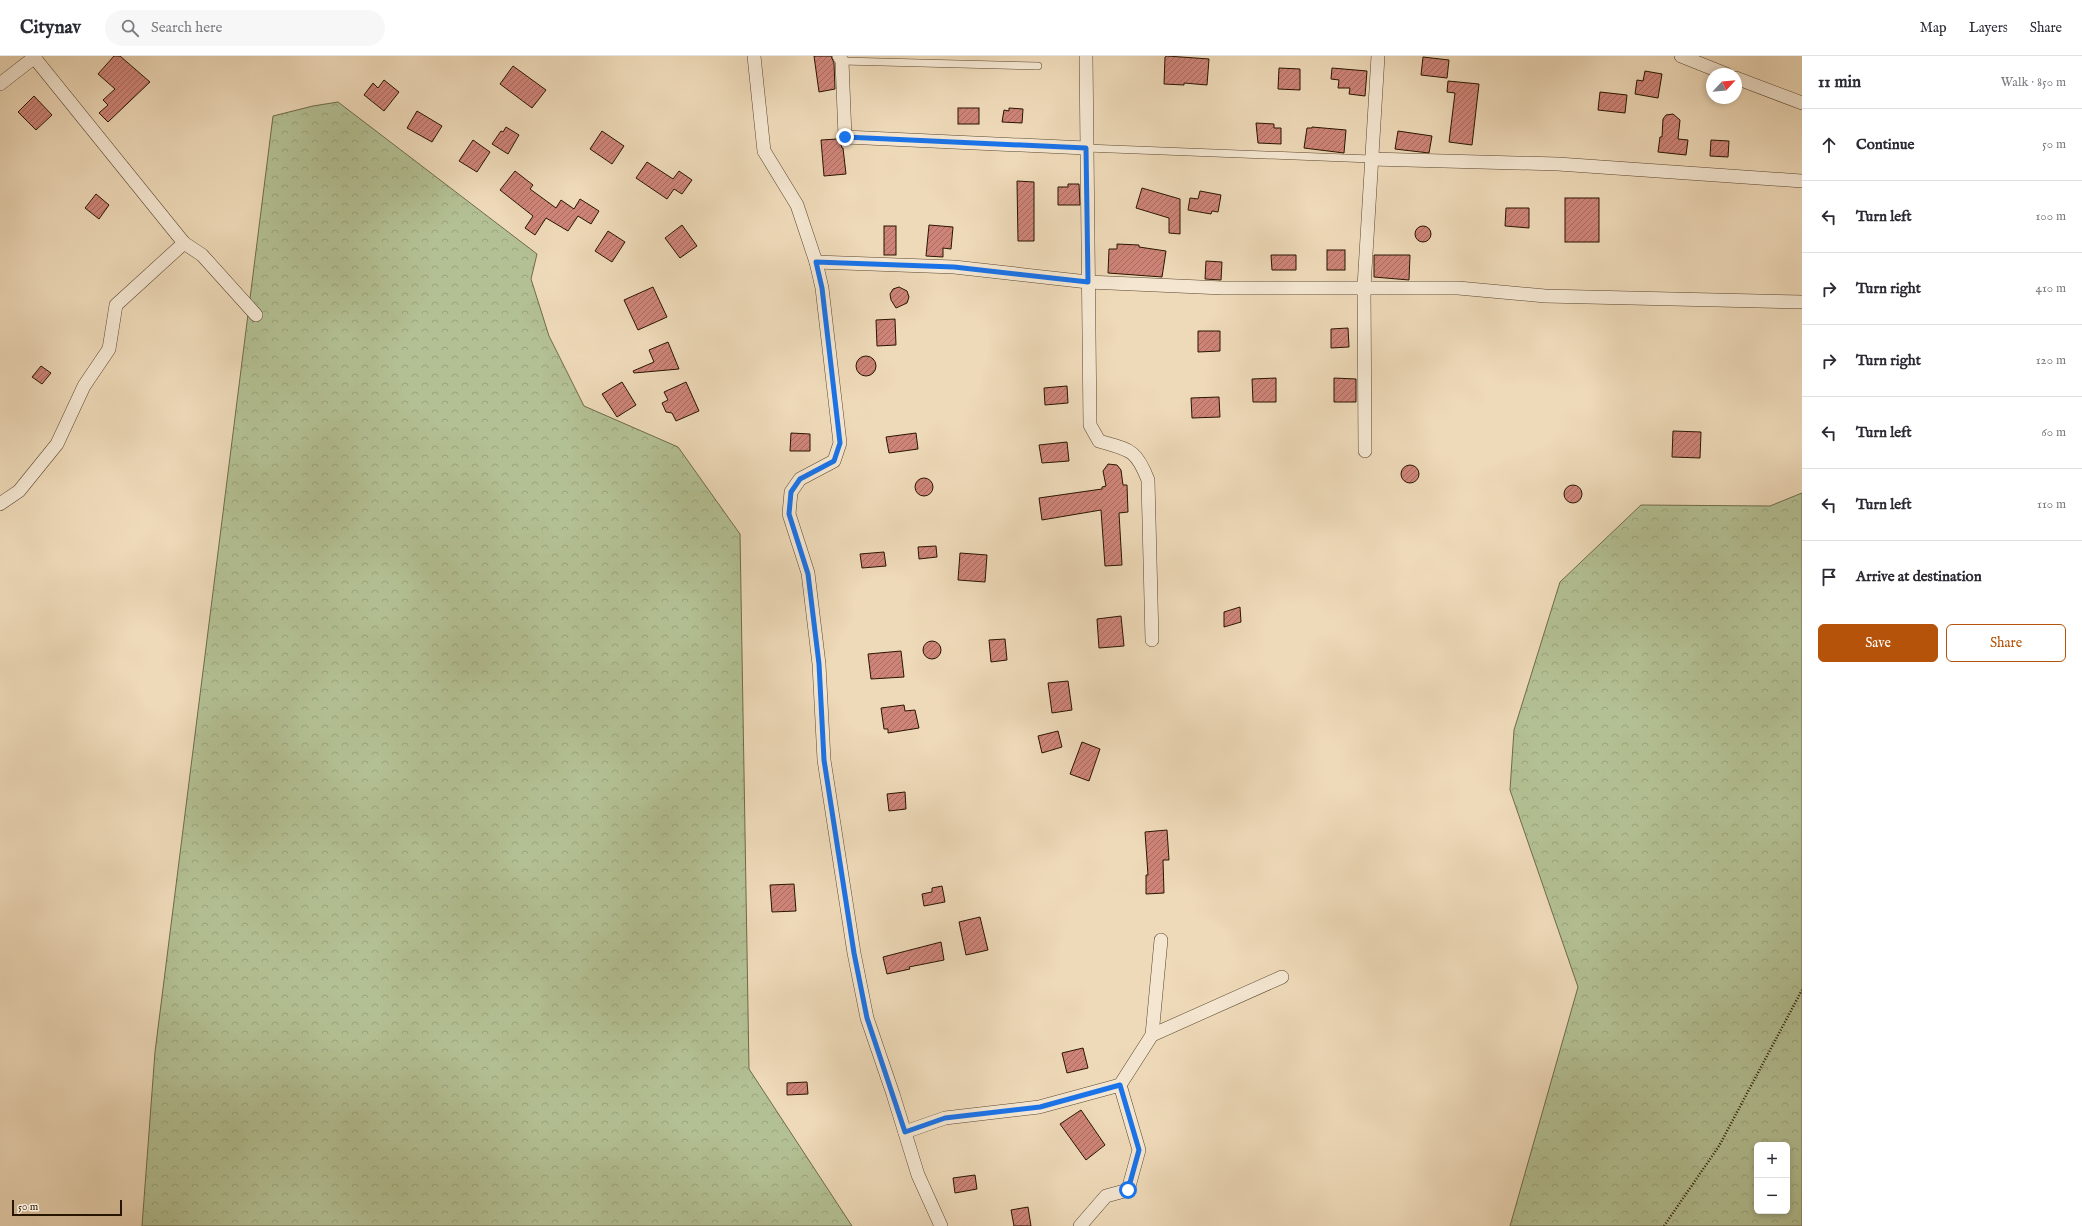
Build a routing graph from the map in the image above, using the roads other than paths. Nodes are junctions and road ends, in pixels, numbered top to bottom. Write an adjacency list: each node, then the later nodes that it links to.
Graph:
1 (35, 56): 10 (street); 15 (street)
2 (754, 56): 16 (street)
3 (1086, 56): 12 (street)
4 (1378, 56): 13 (street)
5 (1681, 56): 8 (street)
6 (840, 58): 7 (lane); 12 (street)
7 (1038, 66)
8 (1711, 68)
9 (1742, 80): 11 (street)
10 (0, 84)
11 (1802, 103)
12 (1086, 148): 13 (lane); 17 (street)
13 (1371, 159): 14 (street); 18 (street)
14 (1802, 181)
15 (184, 243): 20 (street); 22 (street)
16 (816, 262): 17 (street); 28 (street)
17 (1088, 282): 18 (street); 23 (street)
18 (1364, 287): 19 (street); 21 (street)
19 (1802, 302)
20 (256, 316)
21 (1365, 451)
22 (0, 504)
23 (1152, 640)
24 (1161, 940): 26 (street)
25 (1282, 977): 26 (street)
26 (1152, 1035): 27 (street)
27 (1120, 1085): 28 (street); 30 (street)
28 (905, 1132): 29 (street)
29 (941, 1226)
30 (1080, 1226)

